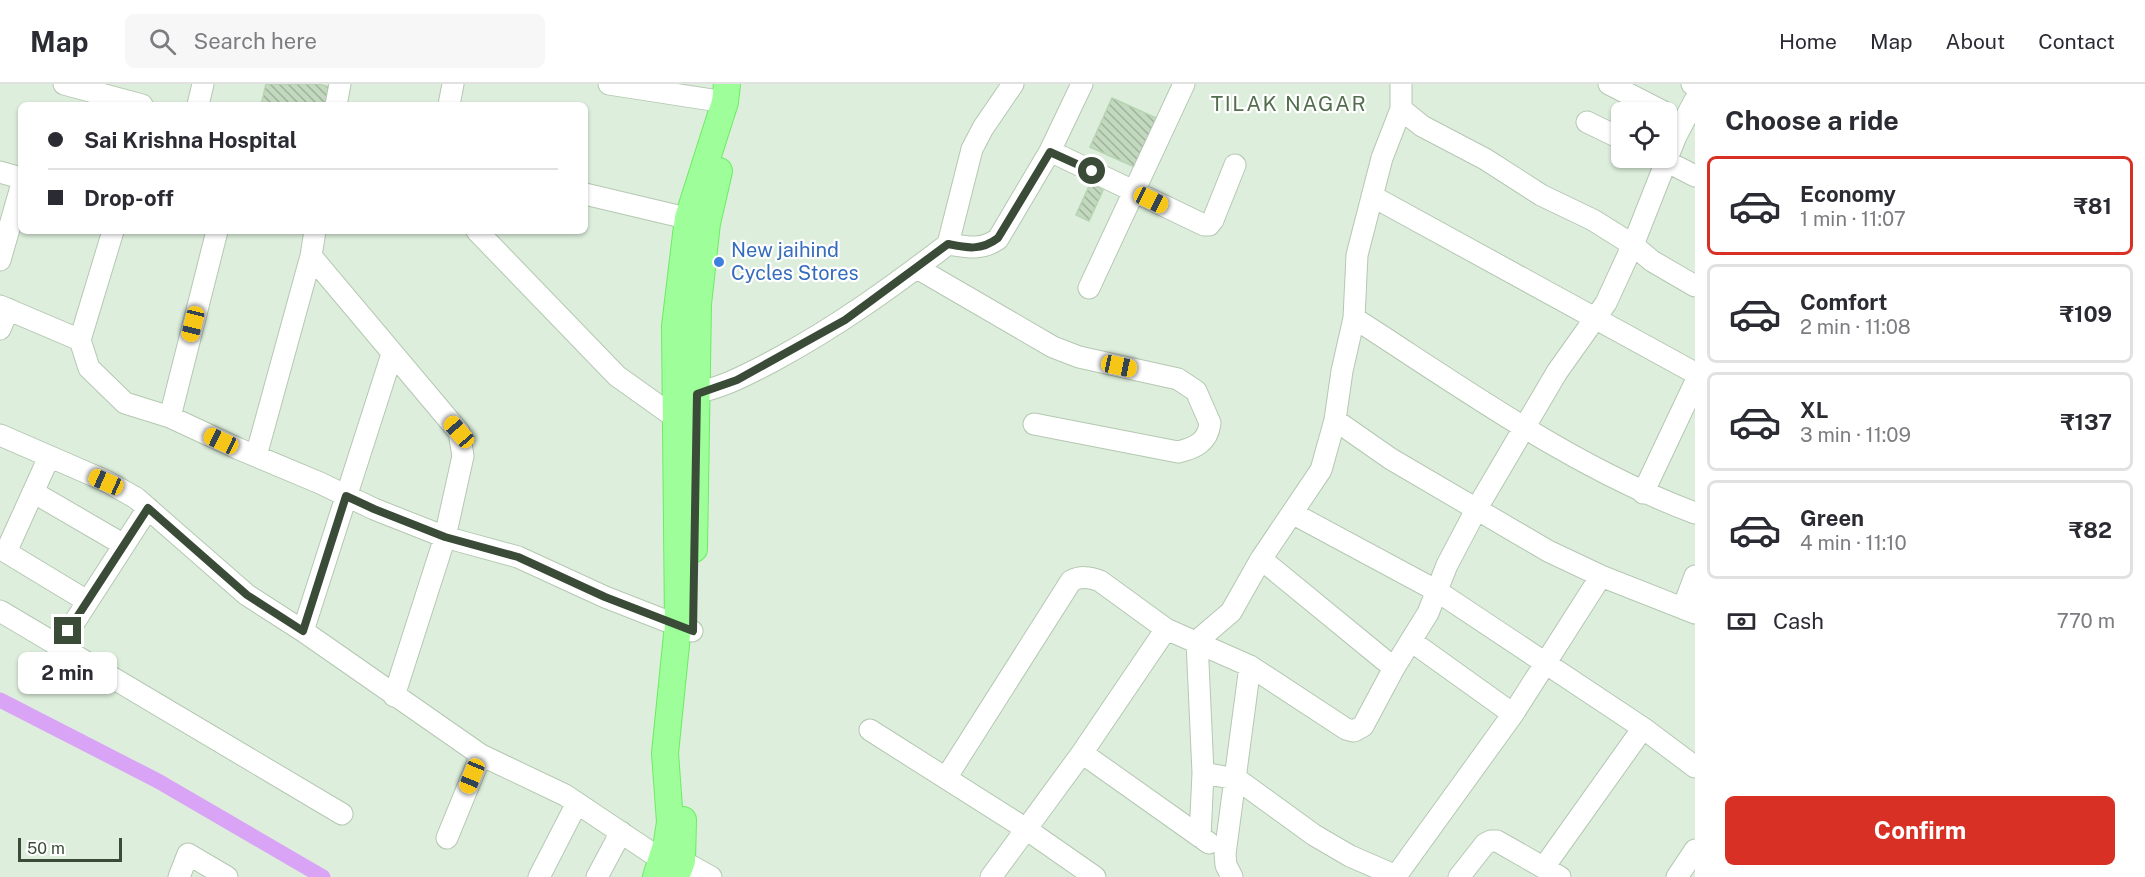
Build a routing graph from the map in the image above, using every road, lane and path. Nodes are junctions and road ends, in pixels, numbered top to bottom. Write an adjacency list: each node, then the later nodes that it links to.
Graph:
1 (64, 84): 13 (street)
2 (202, 84): 14 (street)
3 (340, 84): 15 (street)
4 (453, 84): 16 (street)
5 (609, 84): 11 (street)
6 (1012, 84): 38 (street)
7 (1082, 84): 22 (street)
8 (1184, 84): 29 (street)
9 (1401, 84): 18 (street)
10 (1609, 84): 17 (street)
11 (731, 90): 33 (main road)
12 (1695, 100): 19 (street)
13 (131, 102)
14 (199, 102)
15 (337, 102)
16 (450, 102)
17 (1644, 102)
18 (1401, 109): 31 (street); 39 (street)
19 (1677, 119)
20 (1587, 122): 21 (street)
21 (1611, 134)
22 (1050, 152): 29 (street); 38 (street)
23 (1235, 165): 29 (street)
24 (1677, 166): 27 (street)
25 (1660, 168): 39 (street)
26 (0, 172): 28 (street)
27 (1695, 176)
28 (18, 177)
29 (1134, 191): 44 (street)
30 (588, 195): 33 (street)
31 (1372, 196): 46 (street); 47 (street)
32 (18, 197): 41 (street)
33 (697, 221): 53 (main road)
34 (112, 234): 49 (street)
35 (216, 234): 54 (street)
36 (315, 234): 40 (street)
37 (480, 234): 53 (street)
38 (948, 244): 42 (street)
39 (1633, 245): 43 (street); 47 (street)
40 (311, 256): 50 (street); 59 (street)
41 (0, 260)
42 (917, 268): 53 (street); 56 (street)
43 (1695, 286)
44 (1089, 288)
45 (4, 308): 48 (street); 49 (street)
46 (1353, 318): 55 (street); 57 (street)
47 (1596, 318): 51 (street); 57 (street)
48 (0, 329)
49 (80, 340): 54 (street)
50 (392, 354): 63 (street); 68 (street)
51 (1695, 373)
52 (1695, 382): 62 (street)
53 (687, 411): 77 (main road)
54 (170, 417): 59 (street)
55 (1335, 420): 65 (street); 66 (street)
56 (1034, 424)
57 (1525, 428): 62 (street); 65 (street)
58 (0, 435): 60 (street)
59 (256, 456): 63 (street)
60 (49, 457): 61 (street); 64 (street)
61 (33, 492): 69 (street); 74 (street)
62 (1643, 493): 67 (street)
63 (346, 496): 68 (street); 79 (street)
64 (148, 508): 69 (street); 79 (street)
65 (1478, 508): 71 (street); 73 (street)
66 (1292, 513): 70 (street); 73 (street)
67 (1695, 513)
68 (445, 537): 77 (street); 86 (street)
69 (124, 545): 74 (street)
70 (1261, 559): 80 (street); 85 (street)
71 (1601, 576): 76 (street); 83 (street)
72 (1695, 576): 76 (street)
73 (1437, 591): 81 (street); 83 (street)
74 (87, 601): 82 (street)
75 (0, 611): 82 (street)
76 (1689, 611)
77 (685, 628): 104 (main road)
78 (1166, 629): 80 (street); 90 (street); 94 (street)
79 (303, 631): 86 (street)
80 (1197, 641): 84 (street); 93 (street)
81 (1411, 641): 85 (street); 87 (street)
82 (59, 646): 97 (street)
83 (1546, 664): 87 (street); 88 (street)
84 (1250, 666): 85 (street); 95 (street)
85 (1394, 668)
86 (394, 696): 91 (street)
87 (1513, 714): 106 (street)
88 (1643, 728): 92 (street); 105 (street)
89 (870, 730): 94 (street)
90 (1082, 753): 98 (street); 100 (street)
91 (481, 754): 96 (street); 101 (street)
92 (1695, 767)
93 (1203, 773): 95 (street); 100 (street)
94 (946, 778): 98 (street)
95 (1236, 779): 103 (street); 106 (street)
96 (578, 803): 99 (street); 109 (street)
97 (342, 814)
98 (1026, 829): 112 (street); 113 (street)
99 (621, 832): 104 (street); 110 (street)
100 (1200, 837): 103 (street)
101 (447, 838)
102 (1695, 850): 116 (street)
103 (1225, 854): 114 (street)
104 (669, 869): 111 (street)
105 (1552, 872): 115 (street)
106 (1396, 876)
107 (179, 877): 108 (street)
108 (227, 877)
109 (540, 877)
110 (597, 877)
111 (711, 877)
112 (991, 877)
113 (1095, 877)
114 (1232, 877)
115 (1459, 877)
116 (1677, 877)

